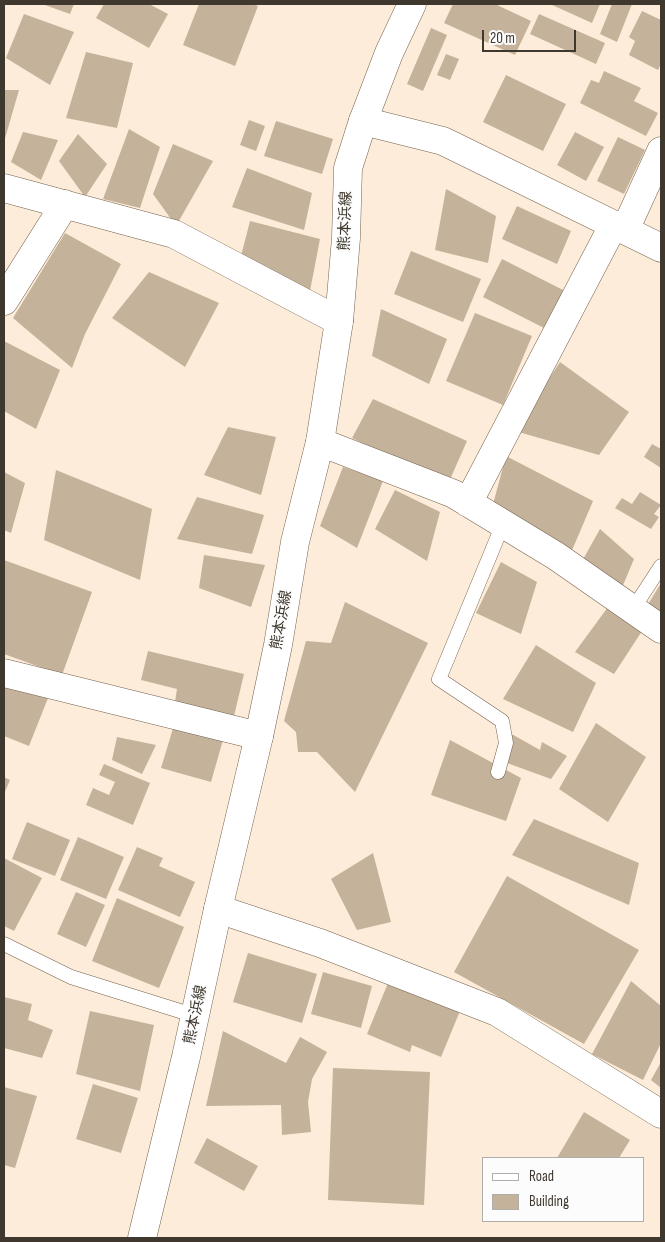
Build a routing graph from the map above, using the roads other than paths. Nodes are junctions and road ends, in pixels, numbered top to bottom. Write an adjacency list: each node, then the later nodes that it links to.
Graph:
1 (412, 4): 2 (street, 熊本浜線)
2 (363, 121): 6 (street); 9 (street, 熊本浜線)
3 (661, 151): 6 (street)
4 (4, 188): 5 (street)
5 (65, 204): 8 (street); 9 (street)
6 (619, 227): 7 (street); 11 (street)
7 (661, 248)
8 (4, 301)
9 (339, 321): 10 (street, 熊本浜線)
10 (320, 442): 11 (street); 17 (street, 熊本浜線)
11 (468, 503): 12 (street)
12 (503, 524): 14 (street); 18 (lane)
13 (661, 566): 14 (lane)
14 (633, 610): 15 (street)
15 (661, 629)
16 (4, 673): 17 (street)
17 (259, 736): 19 (street, 熊本浜線)
18 (498, 772)
19 (218, 909): 21 (street, 熊本浜線); 22 (street)
20 (4, 944): 21 (lane)
21 (196, 1016): 23 (street, 熊本浜線)
22 (661, 1114)
23 (142, 1238)

